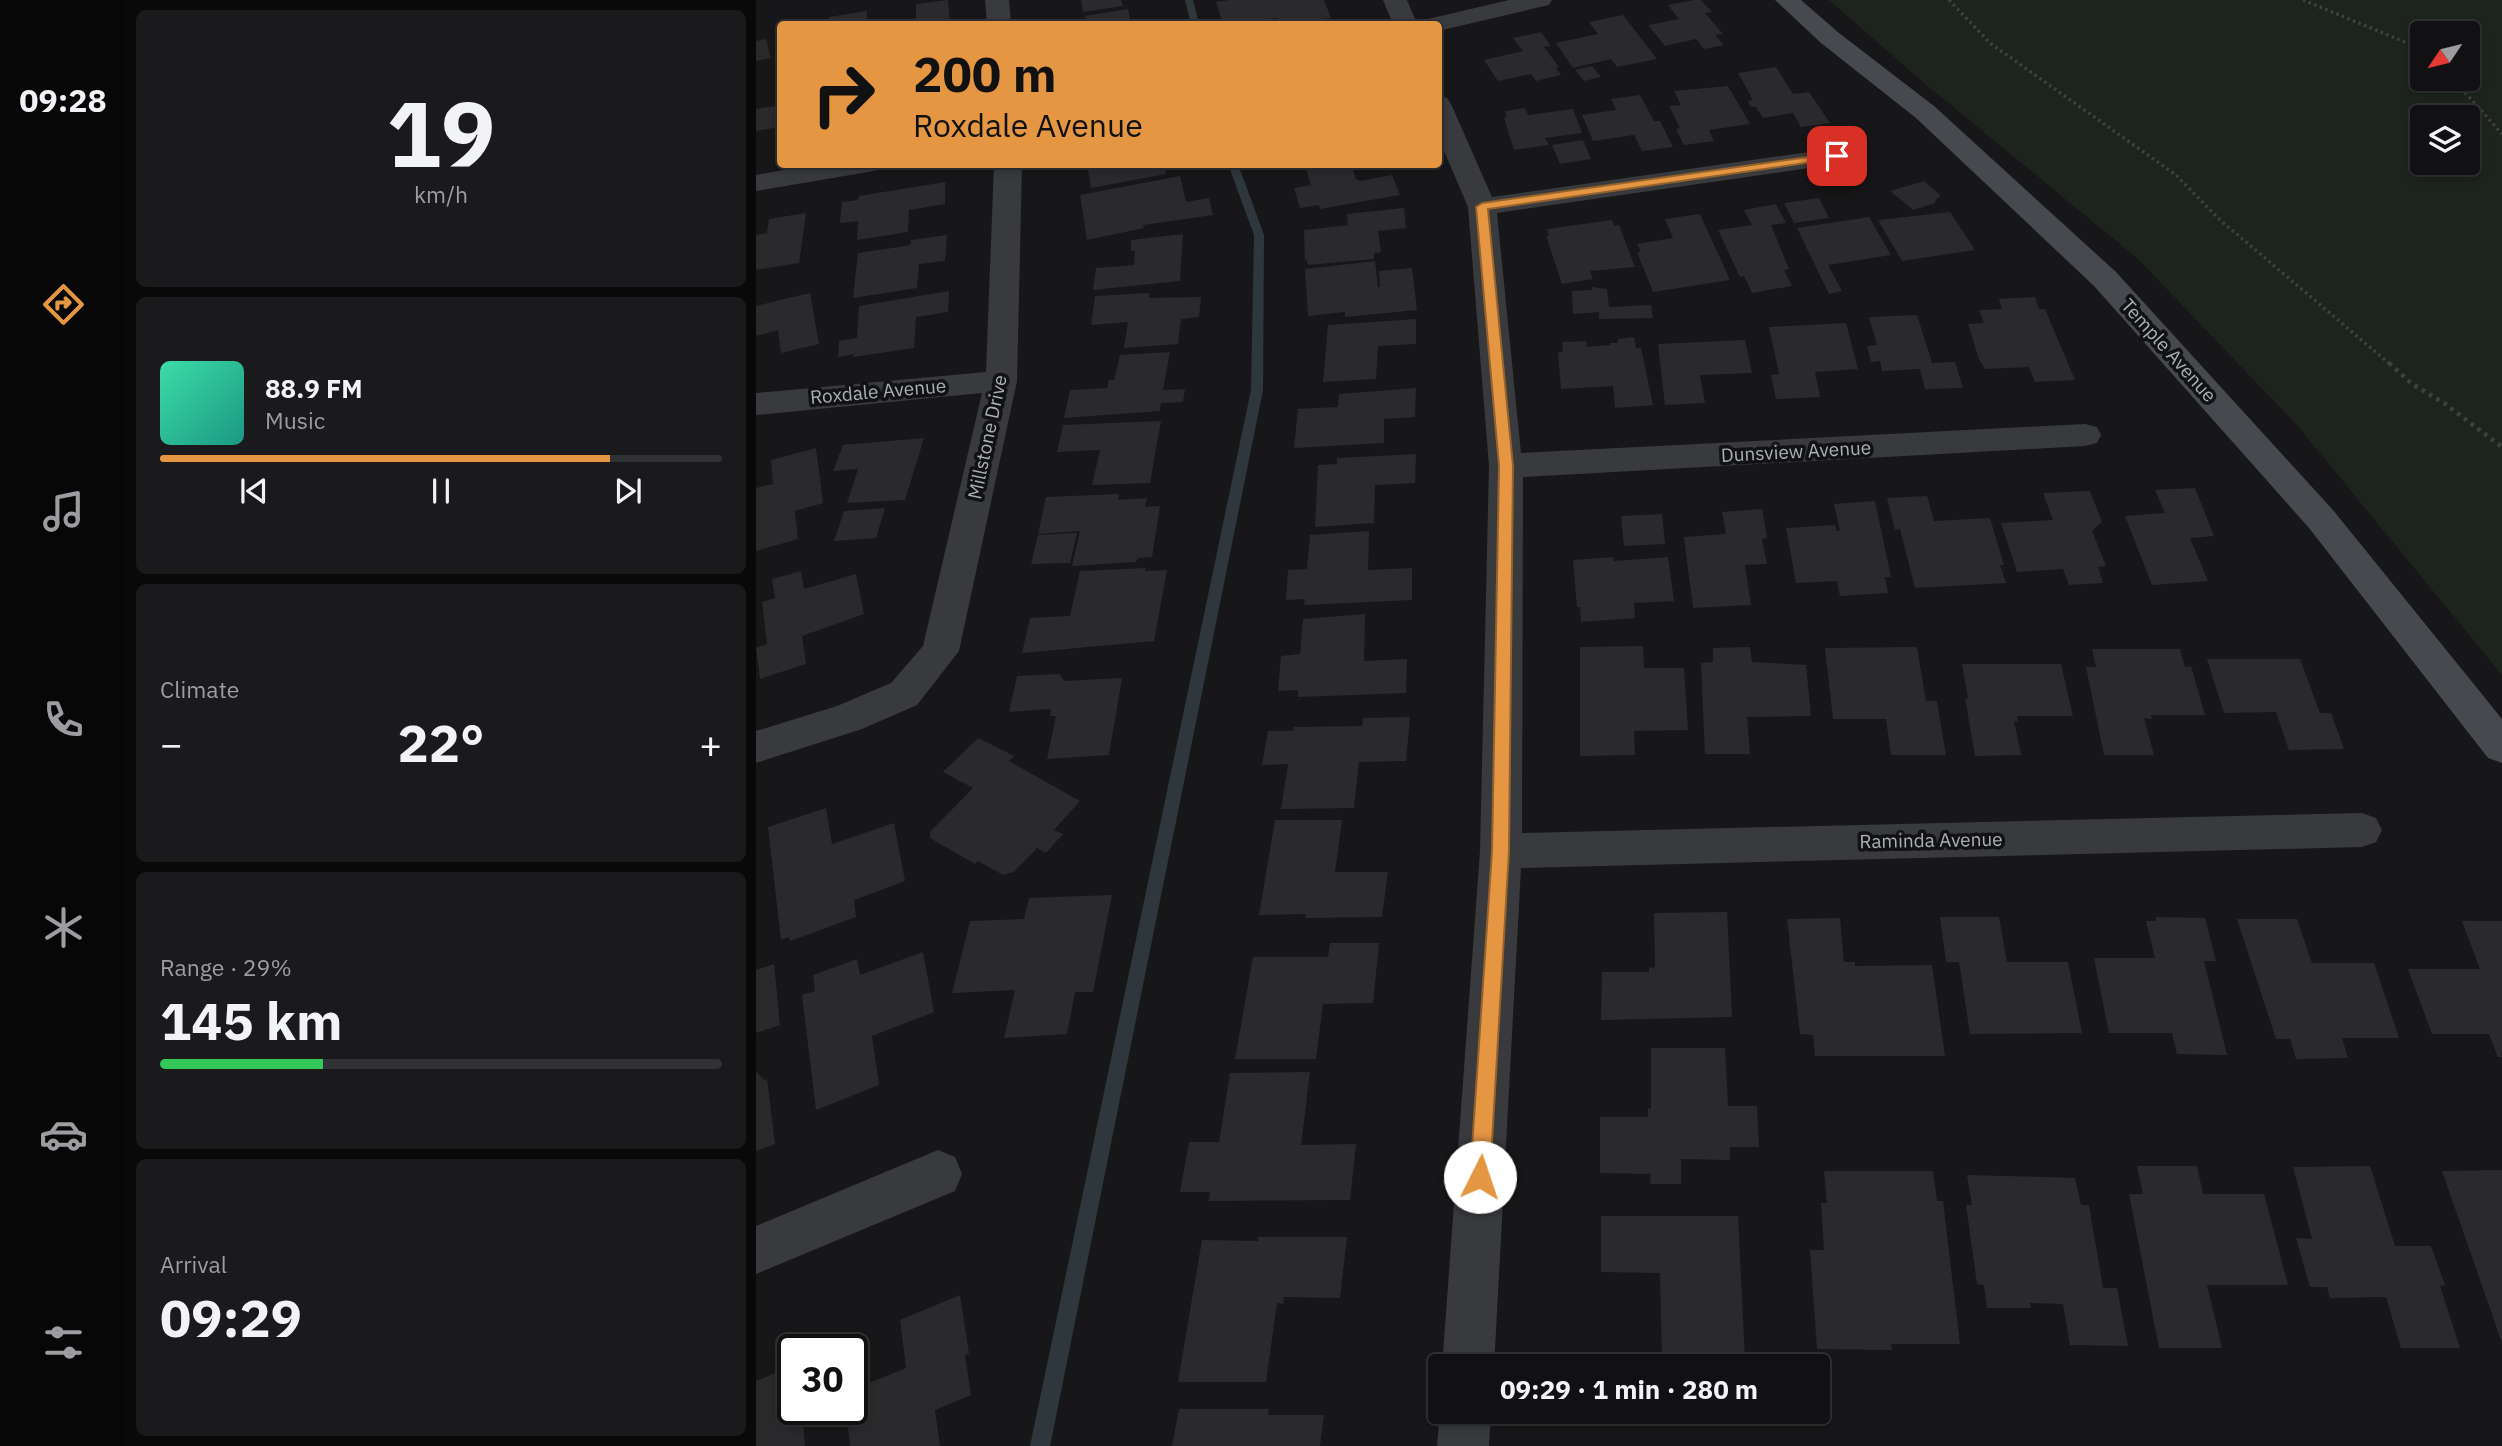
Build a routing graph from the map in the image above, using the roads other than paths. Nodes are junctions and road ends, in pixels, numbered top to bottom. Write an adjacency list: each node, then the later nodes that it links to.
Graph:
1 (997, 0): 5 (street)
2 (1395, 0): 6 (street)
3 (1540, 0): 7 (street)
4 (1787, 0): 19 (main road, Temple Avenue)
5 (999, 21)
6 (1404, 21)
7 (1442, 23)
8 (1442, 113): 13 (street)
9 (1837, 156): 13 (street)
10 (844, 168): 12 (street)
11 (1008, 168): 14 (street, Millstone Drive)
12 (756, 183)
13 (1482, 207): 17 (street)
14 (1001, 381): 15 (street, Roxdale Avenue); 18 (street, Millstone Drive)
15 (756, 404)
16 (2085, 435): 17 (street, Dunsview Avenue)
17 (1506, 466): 21 (street)
18 (756, 747)
19 (2502, 747)
20 (2362, 830): 21 (street, Raminda Avenue)
21 (1501, 851): 24 (street)
22 (939, 1174): 23 (street)
23 (756, 1250)
24 (1469, 1354)
25 (1464, 1424): 26 (street)
26 (1463, 1446)

